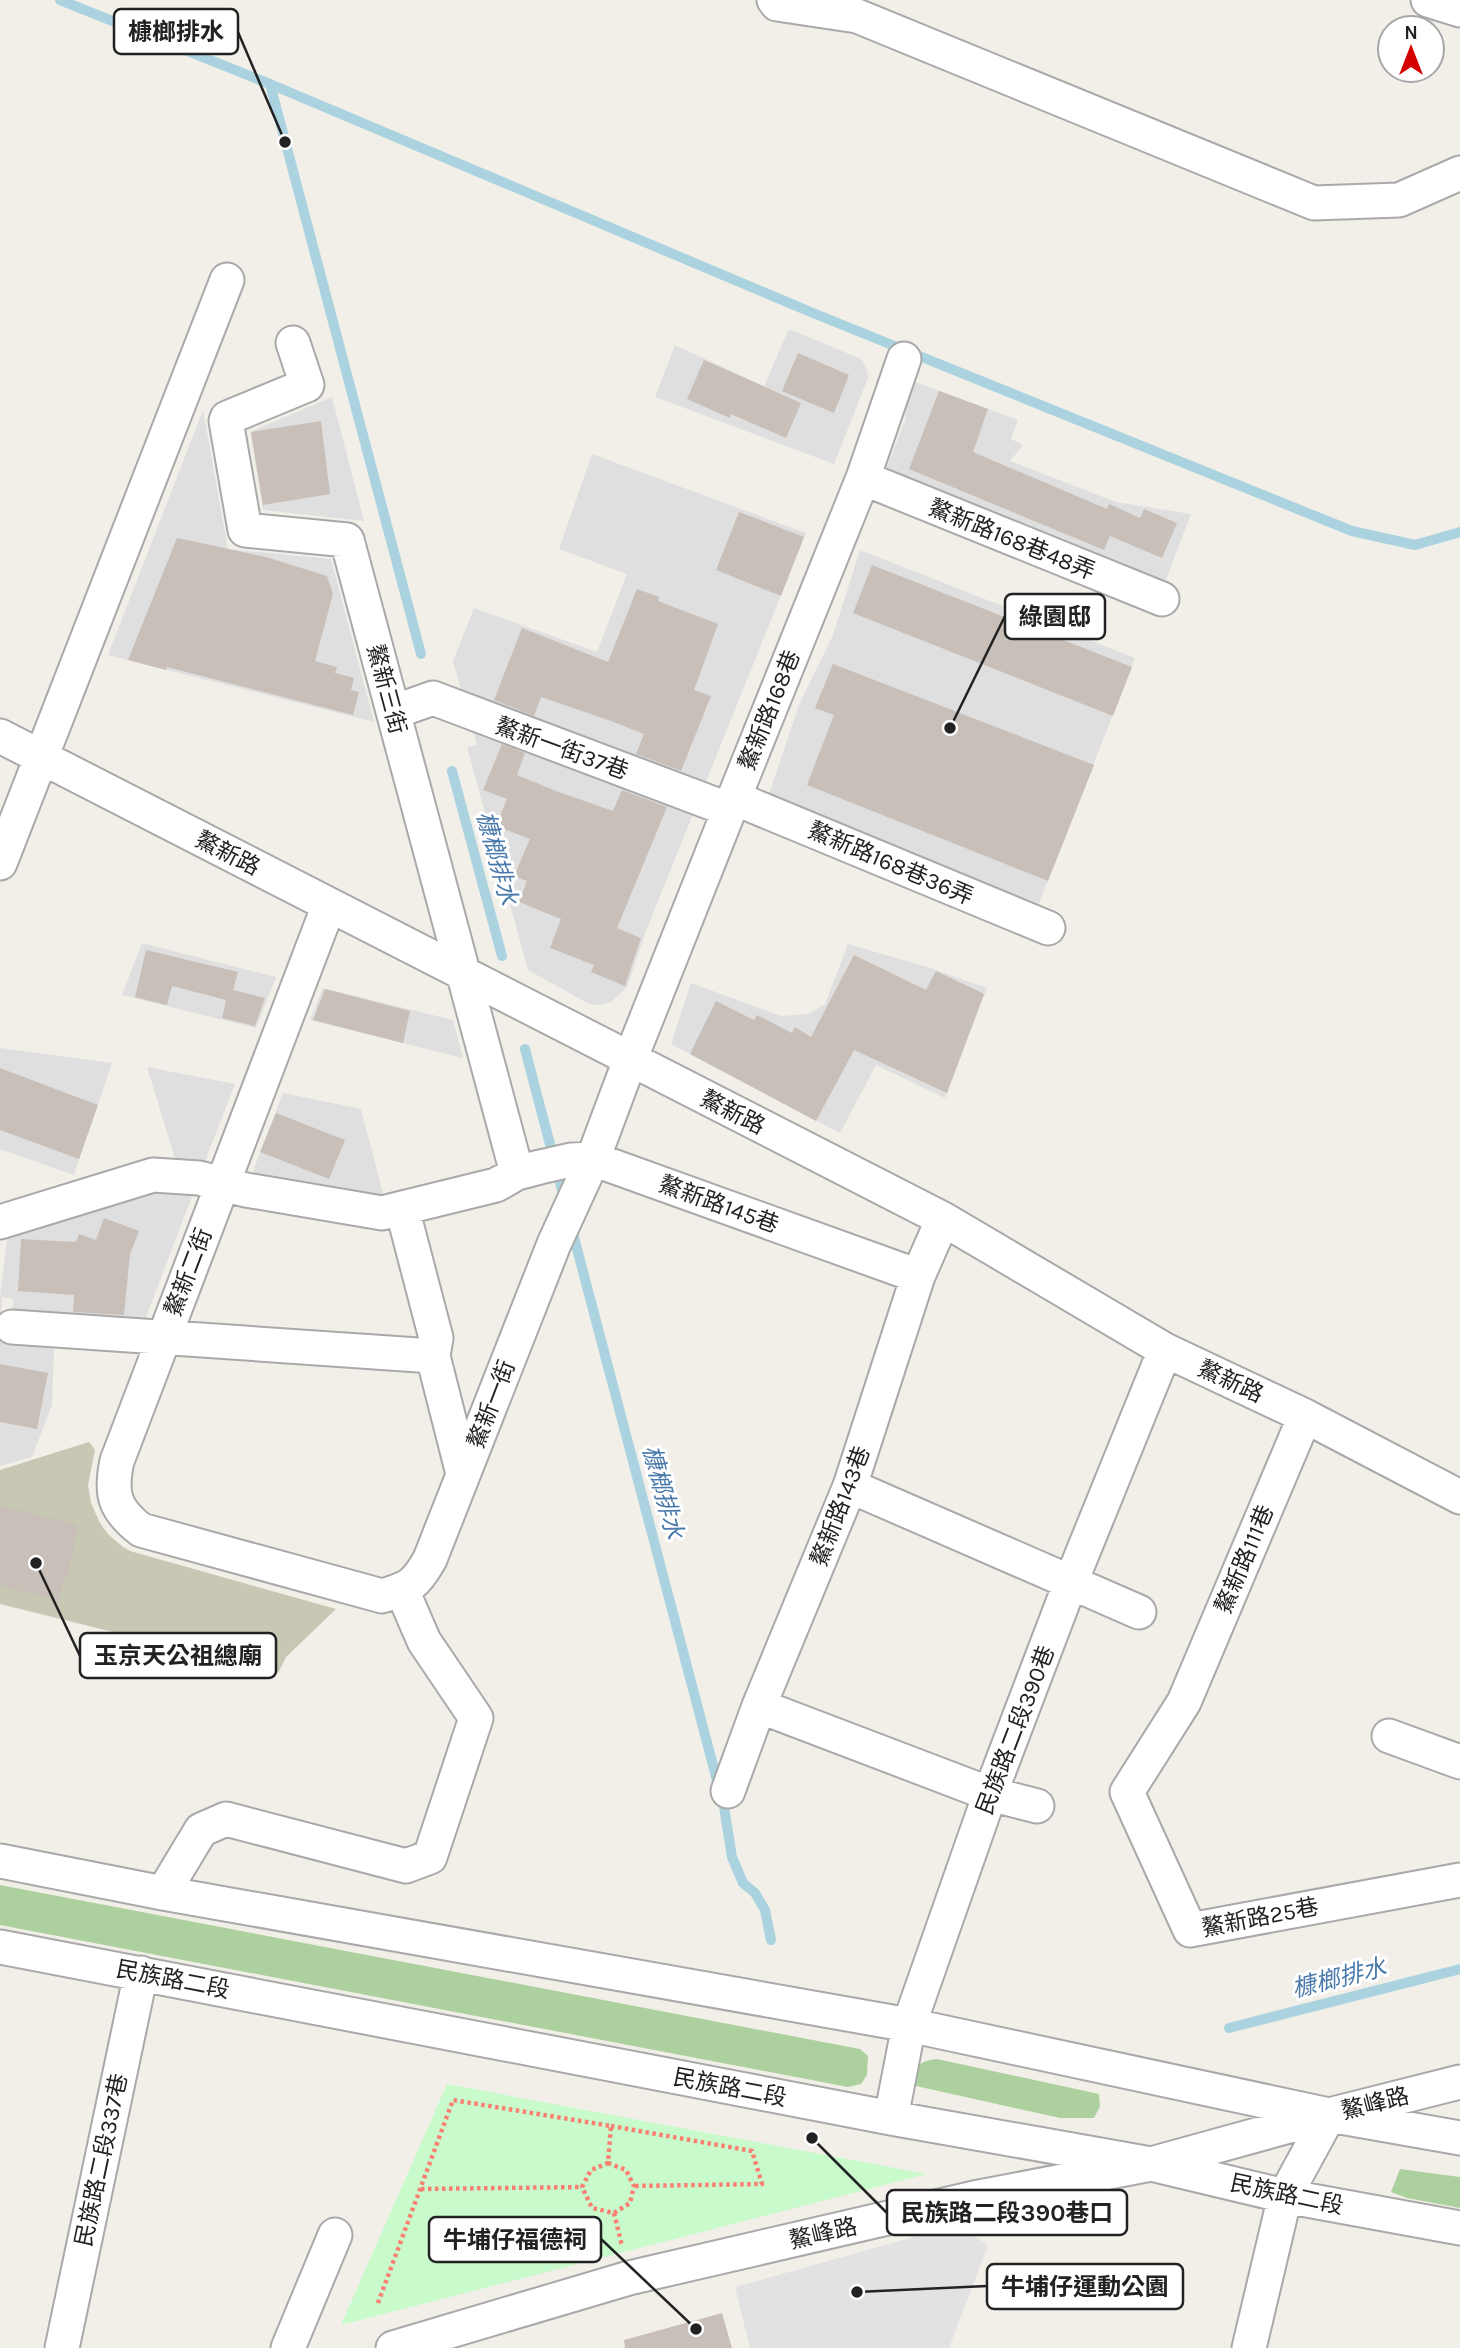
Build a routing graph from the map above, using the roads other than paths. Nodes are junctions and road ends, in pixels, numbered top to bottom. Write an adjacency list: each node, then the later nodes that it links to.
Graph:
1 (774, 0): 4 (street)
2 (1429, 0): 3 (street)
3 (1460, 10)
4 (1460, 173)
5 (228, 280): 12 (street)
6 (293, 343): 10 (street, 鰲新三街)
7 (904, 359): 8 (street, 鰲新路168巷)
8 (863, 478): 9 (street, 鰲新路168巷48弄); 13 (street, 鰲新路168巷)
9 (1162, 599)
10 (394, 712): 13 (street, 鰲新一街37巷); 17 (street, 鰲新三街)
11 (0, 736): 12 (street, 鰲新路)
12 (42, 757): 14 (street); 15 (street, 鰲新路)
13 (732, 804): 16 (street, 鰲新路168巷36弄); 18 (street, 鰲新路168巷)
14 (0, 863)
15 (329, 905): 17 (street, 鰲新路); 20 (street, 鰲新二街)
16 (1048, 928)
17 (463, 973): 18 (street, 鰲新路); 19 (street, 鰲新三街)
18 (630, 1060): 19 (street, 鰲新一街); 22 (street, 鰲新路)
19 (561, 1168): 21 (street); 24 (street, 鰲新路145巷); 30 (street, 鰲新一街)
20 (222, 1184): 21 (street); 23 (street); 26 (street, 鰲新二街)
21 (402, 1208): 28 (street)
22 (943, 1219): 24 (street, 鰲新路143巷); 27 (street, 鰲新路)
23 (0, 1222)
24 (918, 1276): 31 (street, 鰲新路143巷)
25 (12, 1327): 26 (street)
26 (163, 1338): 28 (street); 34 (street, 鰲新二街)
27 (1166, 1350): 29 (street, 鰲新路); 33 (street, 民族路二段390巷)
28 (433, 1356): 30 (street)
29 (1305, 1416): 32 (street, 鰲新路); 36 (street, 鰲新路111巷)
30 (463, 1474): 34 (street, 鰲新一街)
31 (850, 1486): 33 (street); 37 (street, 鰲新路143巷)
32 (1460, 1497)
33 (1070, 1584): 35 (street); 41 (street, 民族路二段390巷)
34 (402, 1590): 45 (street)
35 (1139, 1612)
36 (1184, 1702): 44 (street, 鰲新路25巷)
37 (760, 1706): 40 (street, 鰲新路143巷); 41 (street)
38 (1389, 1736): 39 (street)
39 (1460, 1762)
40 (728, 1791)
41 (990, 1794): 42 (street); 48 (street, 民族路二段390巷)
42 (1037, 1806)
43 (0, 1861): 45 (street)
44 (1460, 1880)
45 (163, 1893): 48 (street)
46 (0, 1947): 47 (street, 民族路二段)
47 (141, 1973): 51 (street, 民族路二段); 57 (street, 民族路二段337巷)
48 (909, 2025): 50 (street); 51 (street, 民族路二段390巷)
49 (1460, 2082): 50 (street, 鰲峰路)
50 (1329, 2115): 52 (street); 53 (street, 鰲峰路); 54 (street)
51 (891, 2118): 53 (street, 民族路二段)
52 (1460, 2138)
53 (1151, 2164): 54 (street, 民族路二段); 59 (street, 鰲峰路)
54 (1285, 2196): 55 (street, 民族路二段); 60 (street)
55 (1460, 2228)
56 (335, 2235): 58 (street)
57 (62, 2348)
58 (288, 2348)
59 (393, 2348)
60 (1249, 2348)

